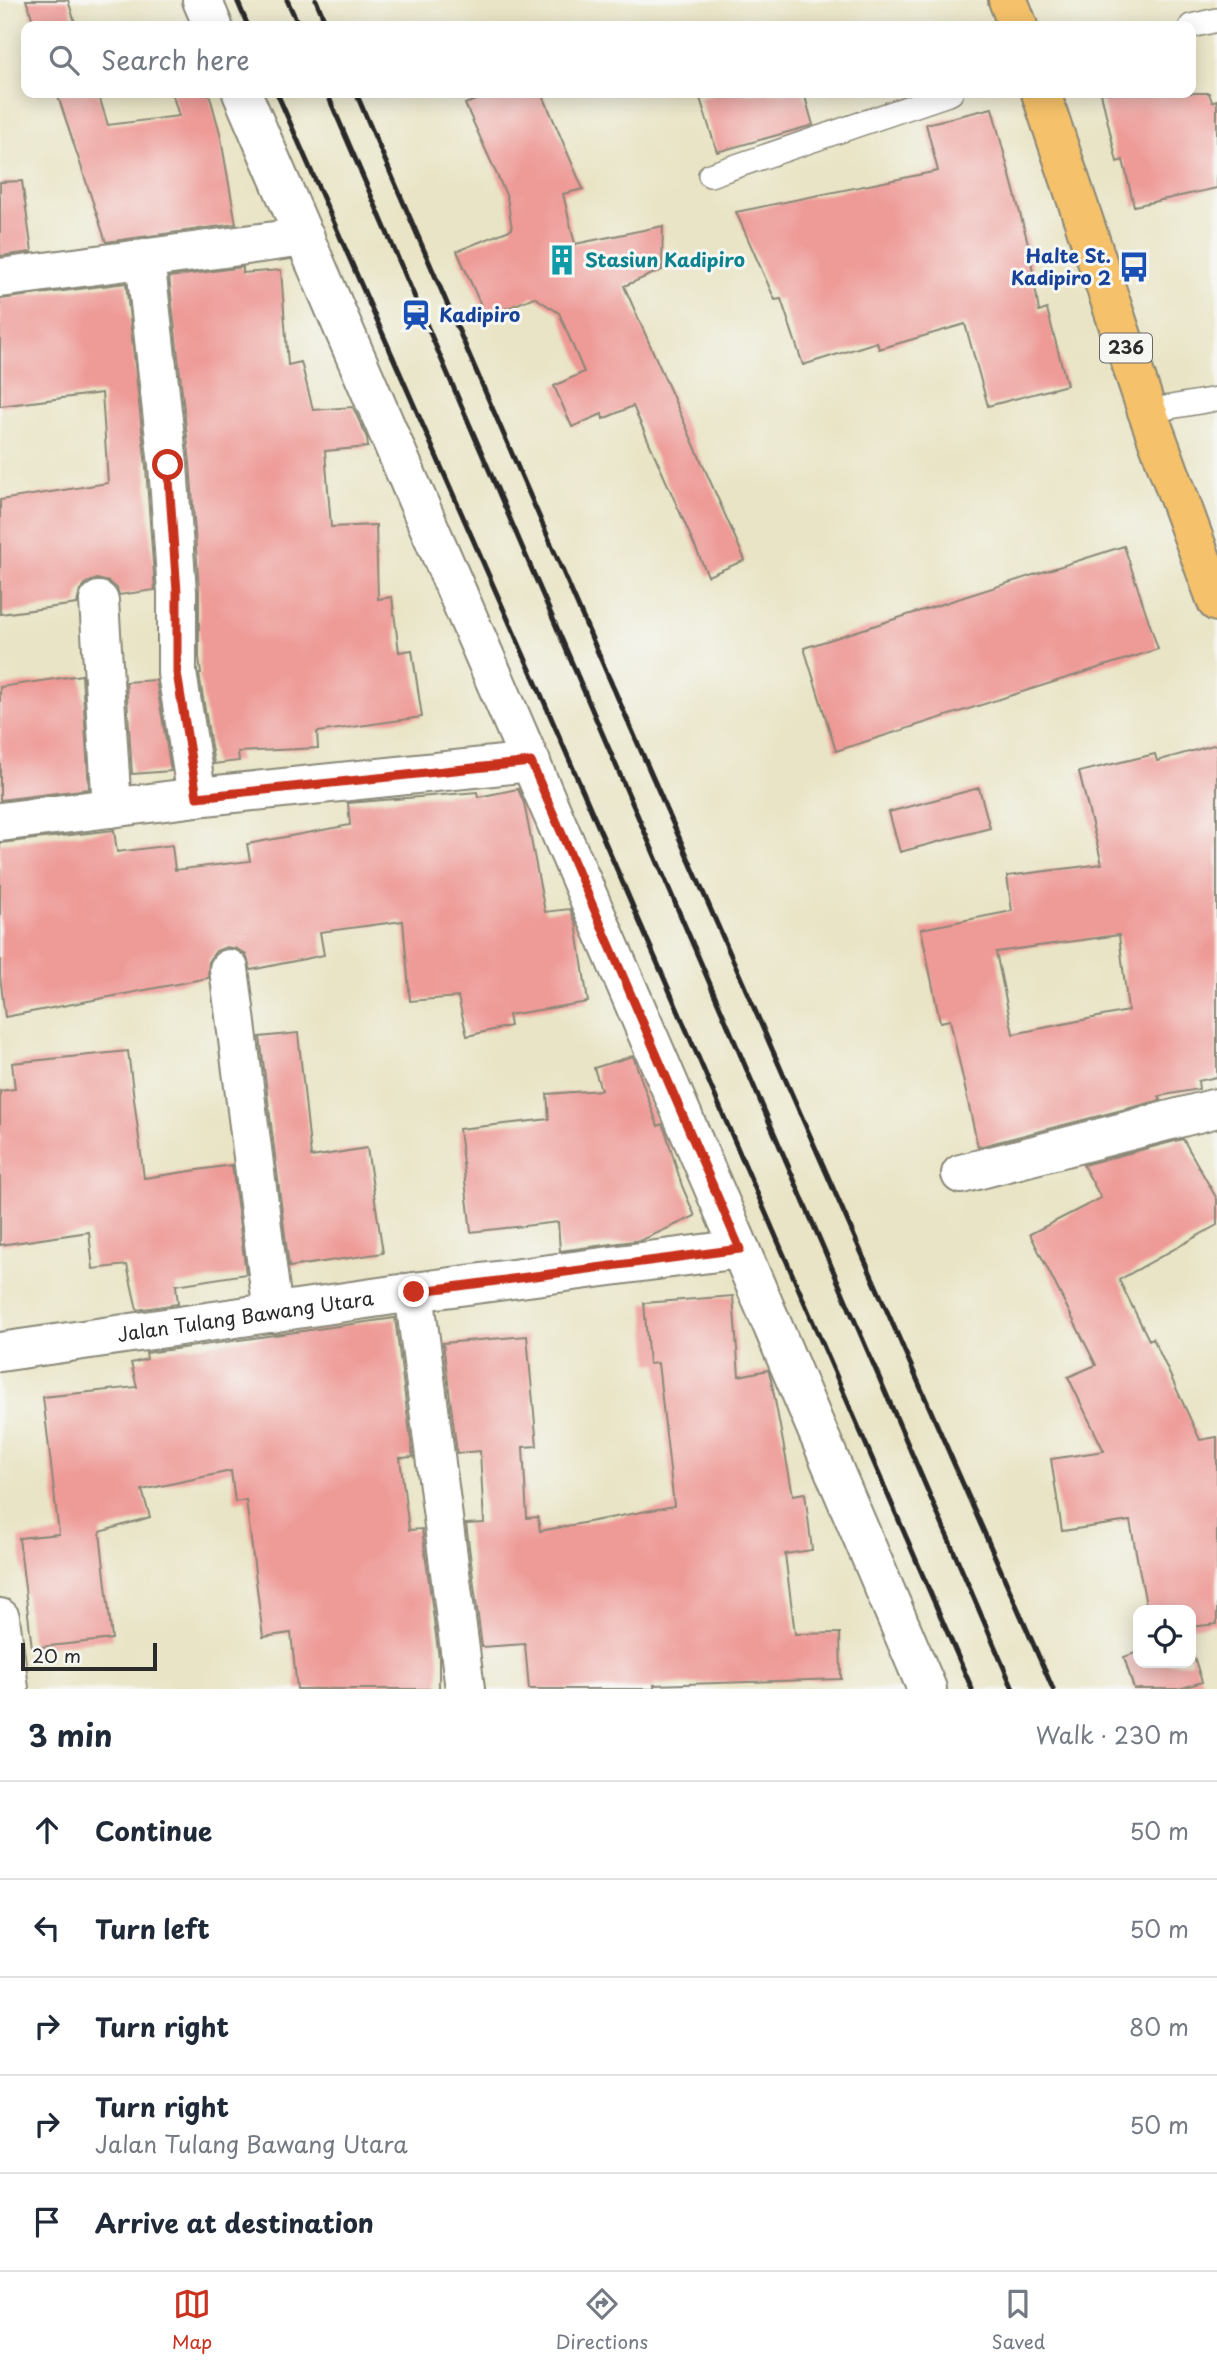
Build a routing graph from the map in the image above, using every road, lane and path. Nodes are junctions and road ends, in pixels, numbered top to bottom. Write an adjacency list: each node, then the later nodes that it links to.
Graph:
1 (202, 0): 4 (street)
2 (1008, 0): 5 (main road)
3 (1217, 20): 6 (lane)
4 (211, 21)
5 (1016, 21)
6 (1196, 25)
7 (244, 98): 11 (street)
8 (936, 98): 10 (lane)
9 (1043, 98): 15 (main road, 236)
10 (710, 175)
11 (304, 237): 12 (street); 18 (street)
12 (145, 258): 13 (street); 19 (street)
13 (0, 278)
14 (1217, 399): 15 (lane)
15 (1147, 411): 16 (main road, 236)
16 (1213, 579)
17 (99, 601): 20 (street)
18 (531, 762): 19 (street); 25 (street)
19 (197, 797): 20 (street)
20 (112, 808): 21 (street)
21 (0, 822)
22 (229, 969): 27 (street)
23 (1217, 1108): 24 (street)
24 (961, 1174)
25 (740, 1249): 26 (street, Jalan Tulang Bawang Utara); 32 (street)
26 (414, 1292): 27 (street, Jalan Tulang Bawang Utara); 31 (street)
27 (272, 1313): 28 (street, Jalan Tulang Bawang Utara)
28 (0, 1352)
29 (0, 1618): 30 (street)
30 (9, 1689)
31 (465, 1689)
32 (926, 1689)

